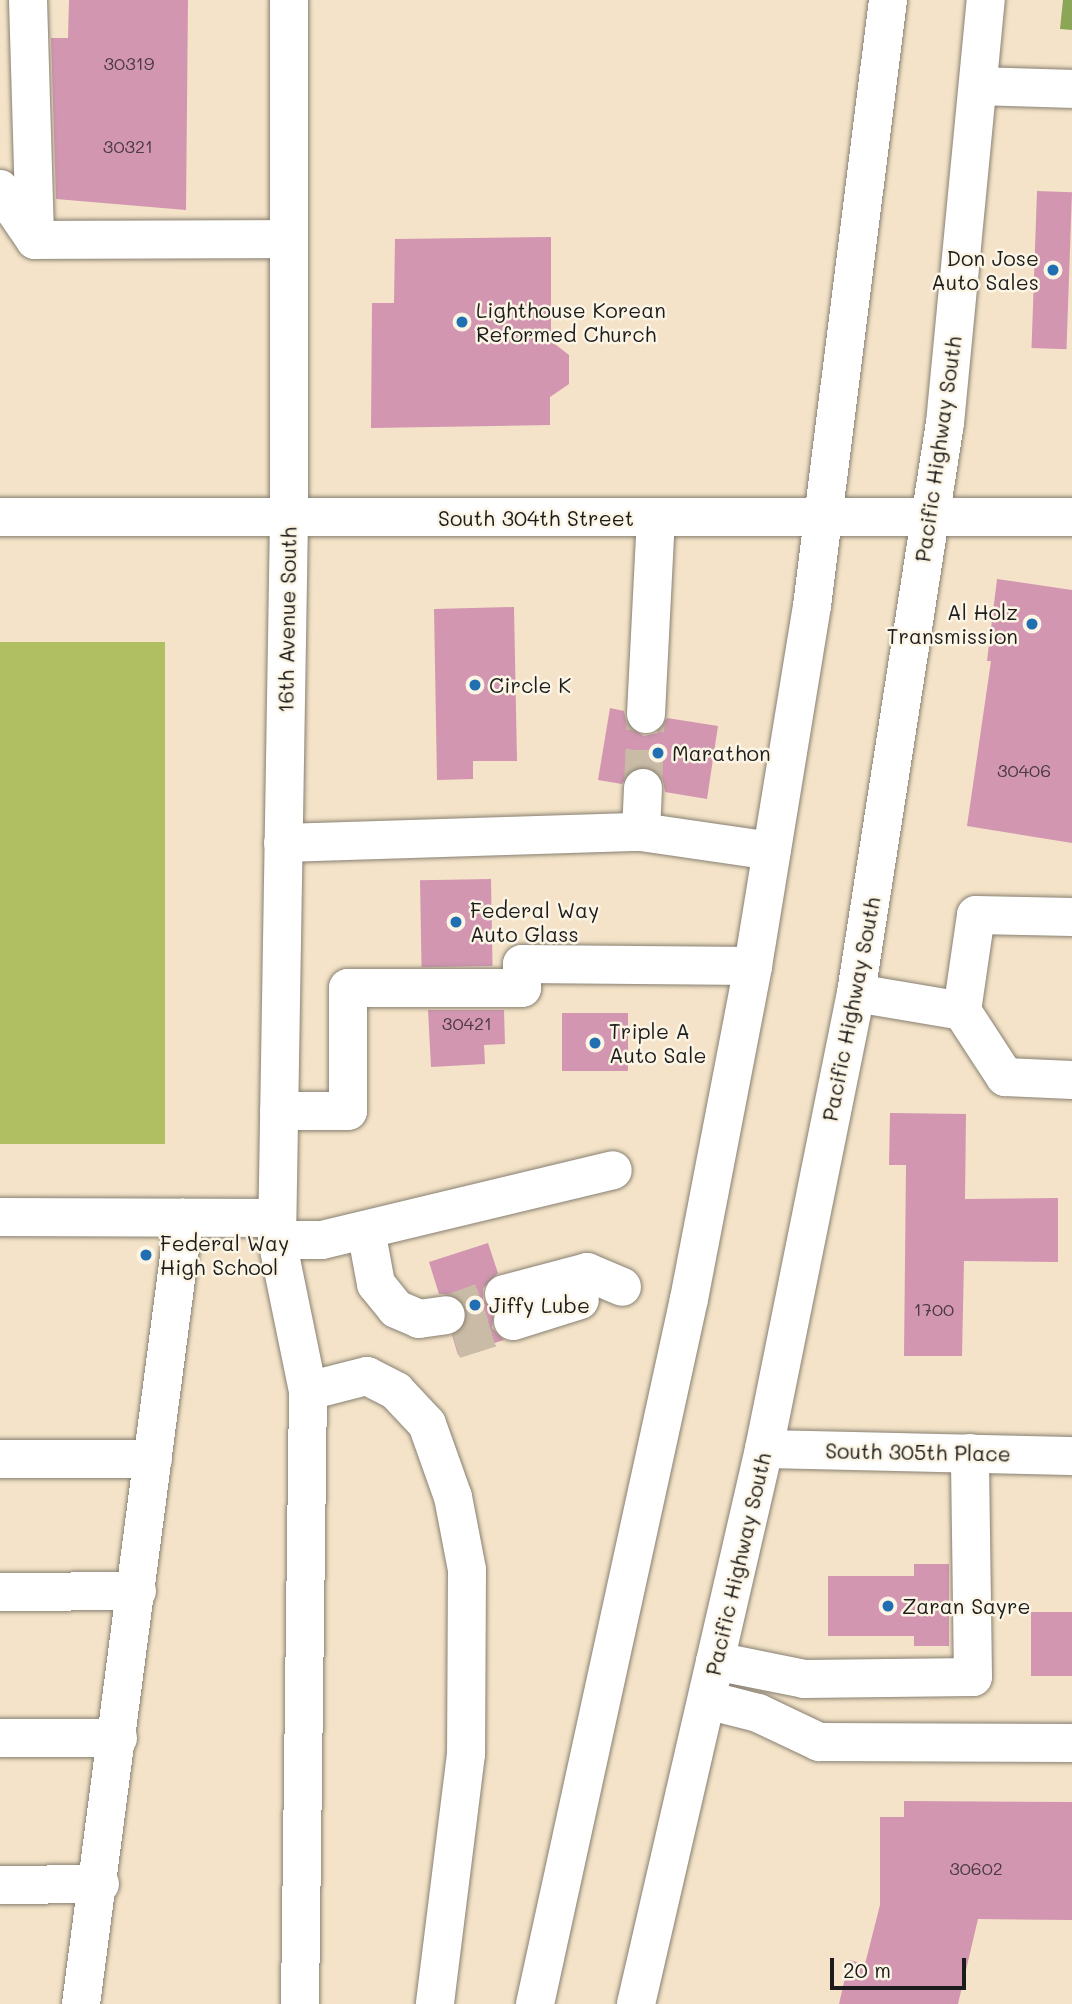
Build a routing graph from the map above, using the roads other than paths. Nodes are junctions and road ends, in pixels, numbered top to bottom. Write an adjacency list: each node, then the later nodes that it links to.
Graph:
1 (28, 0): 9 (main road)
2 (289, 0): 8 (main road, 16th Avenue South)
3 (888, 0): 13 (main road)
4 (986, 0): 5 (main road, Pacific Highway South)
5 (979, 86): 6 (main road); 10 (main road, Pacific Highway South)
6 (1072, 89)
7 (0, 189): 9 (main road)
8 (289, 239): 9 (main road); 14 (main road, 16th Avenue South)
9 (35, 240)
10 (930, 516): 12 (main road, South 304th Street); 13 (main road, South 304th Street); 23 (main road, Pacific Highway South)
11 (0, 517): 14 (main road, South 304th Street)
12 (1072, 517)
13 (824, 518): 15 (main road, South 304th Street); 20 (main road)
14 (289, 519): 15 (main road, South 304th Street); 19 (main road, 16th Avenue South)
15 (656, 519): 16 (main road)
16 (646, 715)
17 (643, 788): 18 (main road)
18 (641, 832): 19 (main road); 20 (main road)
19 (283, 843): 26 (main road, 16th Avenue South)
20 (772, 851): 22 (main road)
21 (1072, 917): 24 (main road)
22 (753, 966): 26 (main road); 53 (main road)
23 (856, 993): 24 (main road); 36 (main road, Pacific Highway South)
24 (962, 1011): 25 (main road)
25 (1072, 1080)
26 (279, 1111): 30 (main road, 16th Avenue South)
27 (613, 1170): 31 (main road)
28 (0, 1217): 29 (main road)
29 (184, 1217): 30 (main road); 40 (main road)
30 (277, 1228): 31 (main road); 35 (main road, 16th Avenue South)
31 (366, 1230): 34 (main road)
32 (622, 1287): 33 (main road)
33 (508, 1307)
34 (450, 1328)
35 (308, 1391): 51 (main road, 16th Avenue South); 52 (main road)
36 (764, 1449): 37 (main road, South 305th Place); 43 (main road, Pacific Highway South)
37 (970, 1454): 38 (main road, South 305th Place); 43 (main road)
38 (1072, 1456)
39 (0, 1459): 40 (main road)
40 (153, 1459): 41 (main road)
41 (136, 1591): 42 (main road); 46 (main road)
42 (0, 1592)
43 (715, 1661): 44 (main road, Pacific Highway South)
44 (707, 1700): 47 (main road); 54 (main road, Pacific Highway South)
45 (0, 1738): 46 (main road)
46 (118, 1738): 48 (main road)
47 (1072, 1743)
48 (100, 1884): 49 (main road); 50 (main road)
49 (0, 1885)
50 (82, 2004)
51 (300, 2004)
52 (435, 2004)
53 (535, 2004)
54 (636, 2004)

